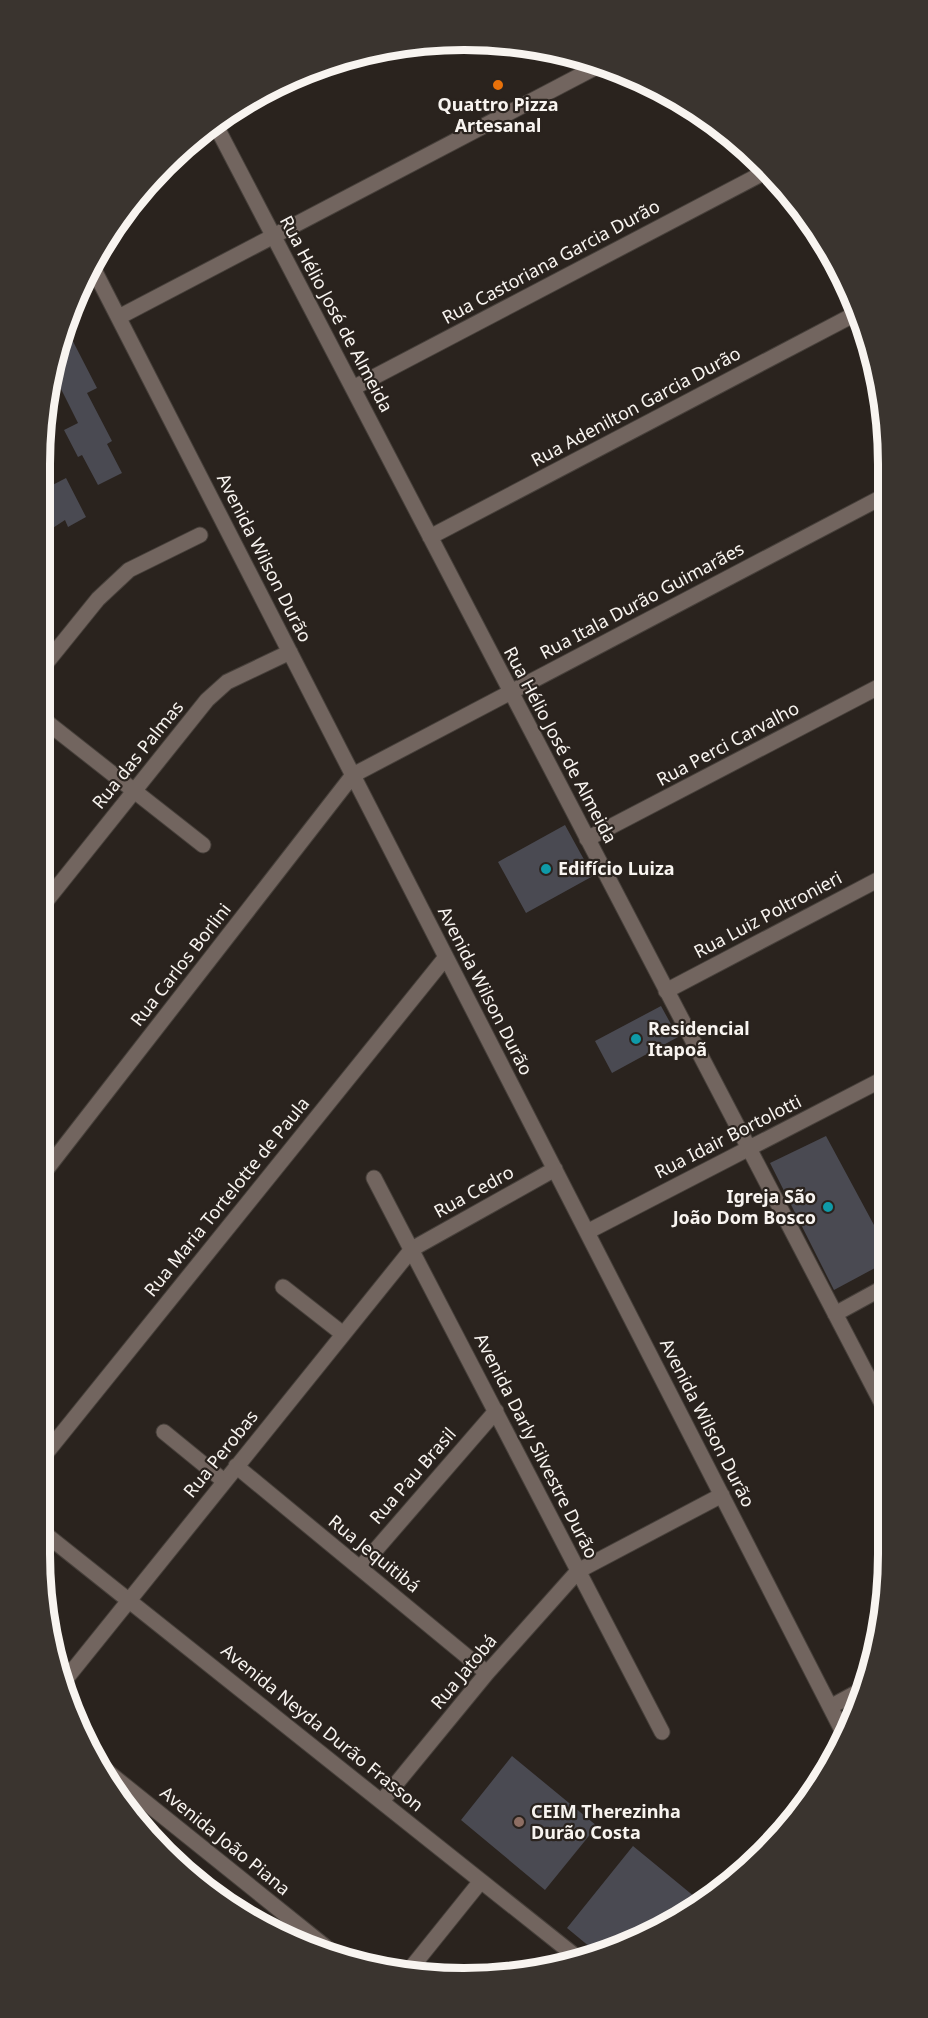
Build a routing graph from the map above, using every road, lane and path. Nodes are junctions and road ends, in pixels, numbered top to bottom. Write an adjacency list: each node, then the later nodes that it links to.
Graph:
1 (591, 70): 4 (street)
2 (218, 130): 4 (street, Rua Hélio José de Almeida)
3 (760, 174): 8 (street, Rua Castoriana Garcia Durão)
4 (273, 236): 7 (street); 8 (street, Rua Hélio José de Almeida)
5 (96, 273): 7 (street, Avenida Wilson Durão)
6 (851, 316): 11 (street, Rua Adenilton Garcia Durão)
7 (119, 317): 12 (street, Avenida Wilson Durão)
8 (353, 388): 11 (street, Rua Hélio José de Almeida)
9 (878, 499): 15 (street, Rua Itala Durão Guimarães)
10 (200, 535): 13 (street)
11 (430, 537): 15 (street, Rua Hélio José de Almeida)
12 (290, 652): 17 (street, Avenida Wilson Durão); 18 (street, Rua das Palmas)
13 (50, 658)
14 (878, 687): 19 (street, Rua Perci Carvalho)
15 (511, 692): 17 (street, Rua Itala Durão Guimarães); 19 (street, Rua Hélio José de Almeida)
16 (50, 725): 18 (street)
17 (353, 775): 23 (street, Avenida Wilson Durão); 27 (street, Rua Carlos Borlini)
18 (133, 791): 20 (street); 22 (street, Rua das Palmas)
19 (587, 839): 24 (street, Rua Hélio José de Almeida)
20 (203, 845)
21 (878, 880): 24 (street, Rua Luiz Poltronieri)
22 (50, 896)
23 (446, 957): 28 (street, Avenida Wilson Durão); 39 (street, Rua Maria Tortelotte de Paula)
24 (666, 991): 26 (street, Rua Hélio José de Almeida)
25 (878, 1082): 26 (street, Rua Idair Bortolotti)
26 (748, 1148): 30 (street, Rua Idair Bortolotti); 34 (street, Rua Hélio José de Almeida)
27 (50, 1165)
28 (555, 1169): 30 (street, Avenida Wilson Durão); 31 (street, Rua Cedro)
29 (374, 1178): 31 (street, Avenida Darly Silvestre Durão)
30 (587, 1232): 42 (street, Avenida Wilson Durão)
31 (412, 1249): 35 (street, Rua Perobas); 37 (street, Avenida Darly Silvestre Durão)
32 (283, 1287): 35 (street)
33 (878, 1290): 34 (street)
34 (835, 1314): 36 (street, Rua Hélio José de Almeida)
35 (343, 1334): 40 (street, Rua Perobas)
36 (878, 1396)
37 (496, 1411): 44 (street, Rua Pau Brasil); 45 (street, Avenida Darly Silvestre Durão)
38 (164, 1432): 41 (street)
39 (50, 1448)
40 (236, 1466): 41 (street, Rua Perobas); 44 (street, Rua Jequitibá)
41 (224, 1481): 46 (street, Rua Perobas)
42 (722, 1495): 45 (street); 50 (street, Avenida Wilson Durão)
43 (50, 1538): 46 (street, Avenida Neyda Durão Frasson)
44 (360, 1568): 47 (street, Rua Jequitibá)
45 (578, 1571): 47 (street, Rua Jatobá); 52 (street, Avenida Darly Silvestre Durão)
46 (129, 1600): 48 (street, Rua Perobas); 54 (street, Avenida Neyda Durão Frasson)
47 (488, 1673): 54 (street, Rua Jatobá)
48 (68, 1676)
49 (854, 1694): 50 (street)
50 (830, 1707): 51 (street, Avenida Wilson Durão)
51 (840, 1727)
52 (662, 1732)
53 (115, 1778): 56 (street, Avenida João Piana)
54 (382, 1801): 55 (street, Avenida Neyda Durão Frasson)
55 (481, 1881): 57 (street, Avenida Neyda Durão Frasson); 58 (street)
56 (321, 1943)
57 (572, 1954)
58 (413, 1965)

